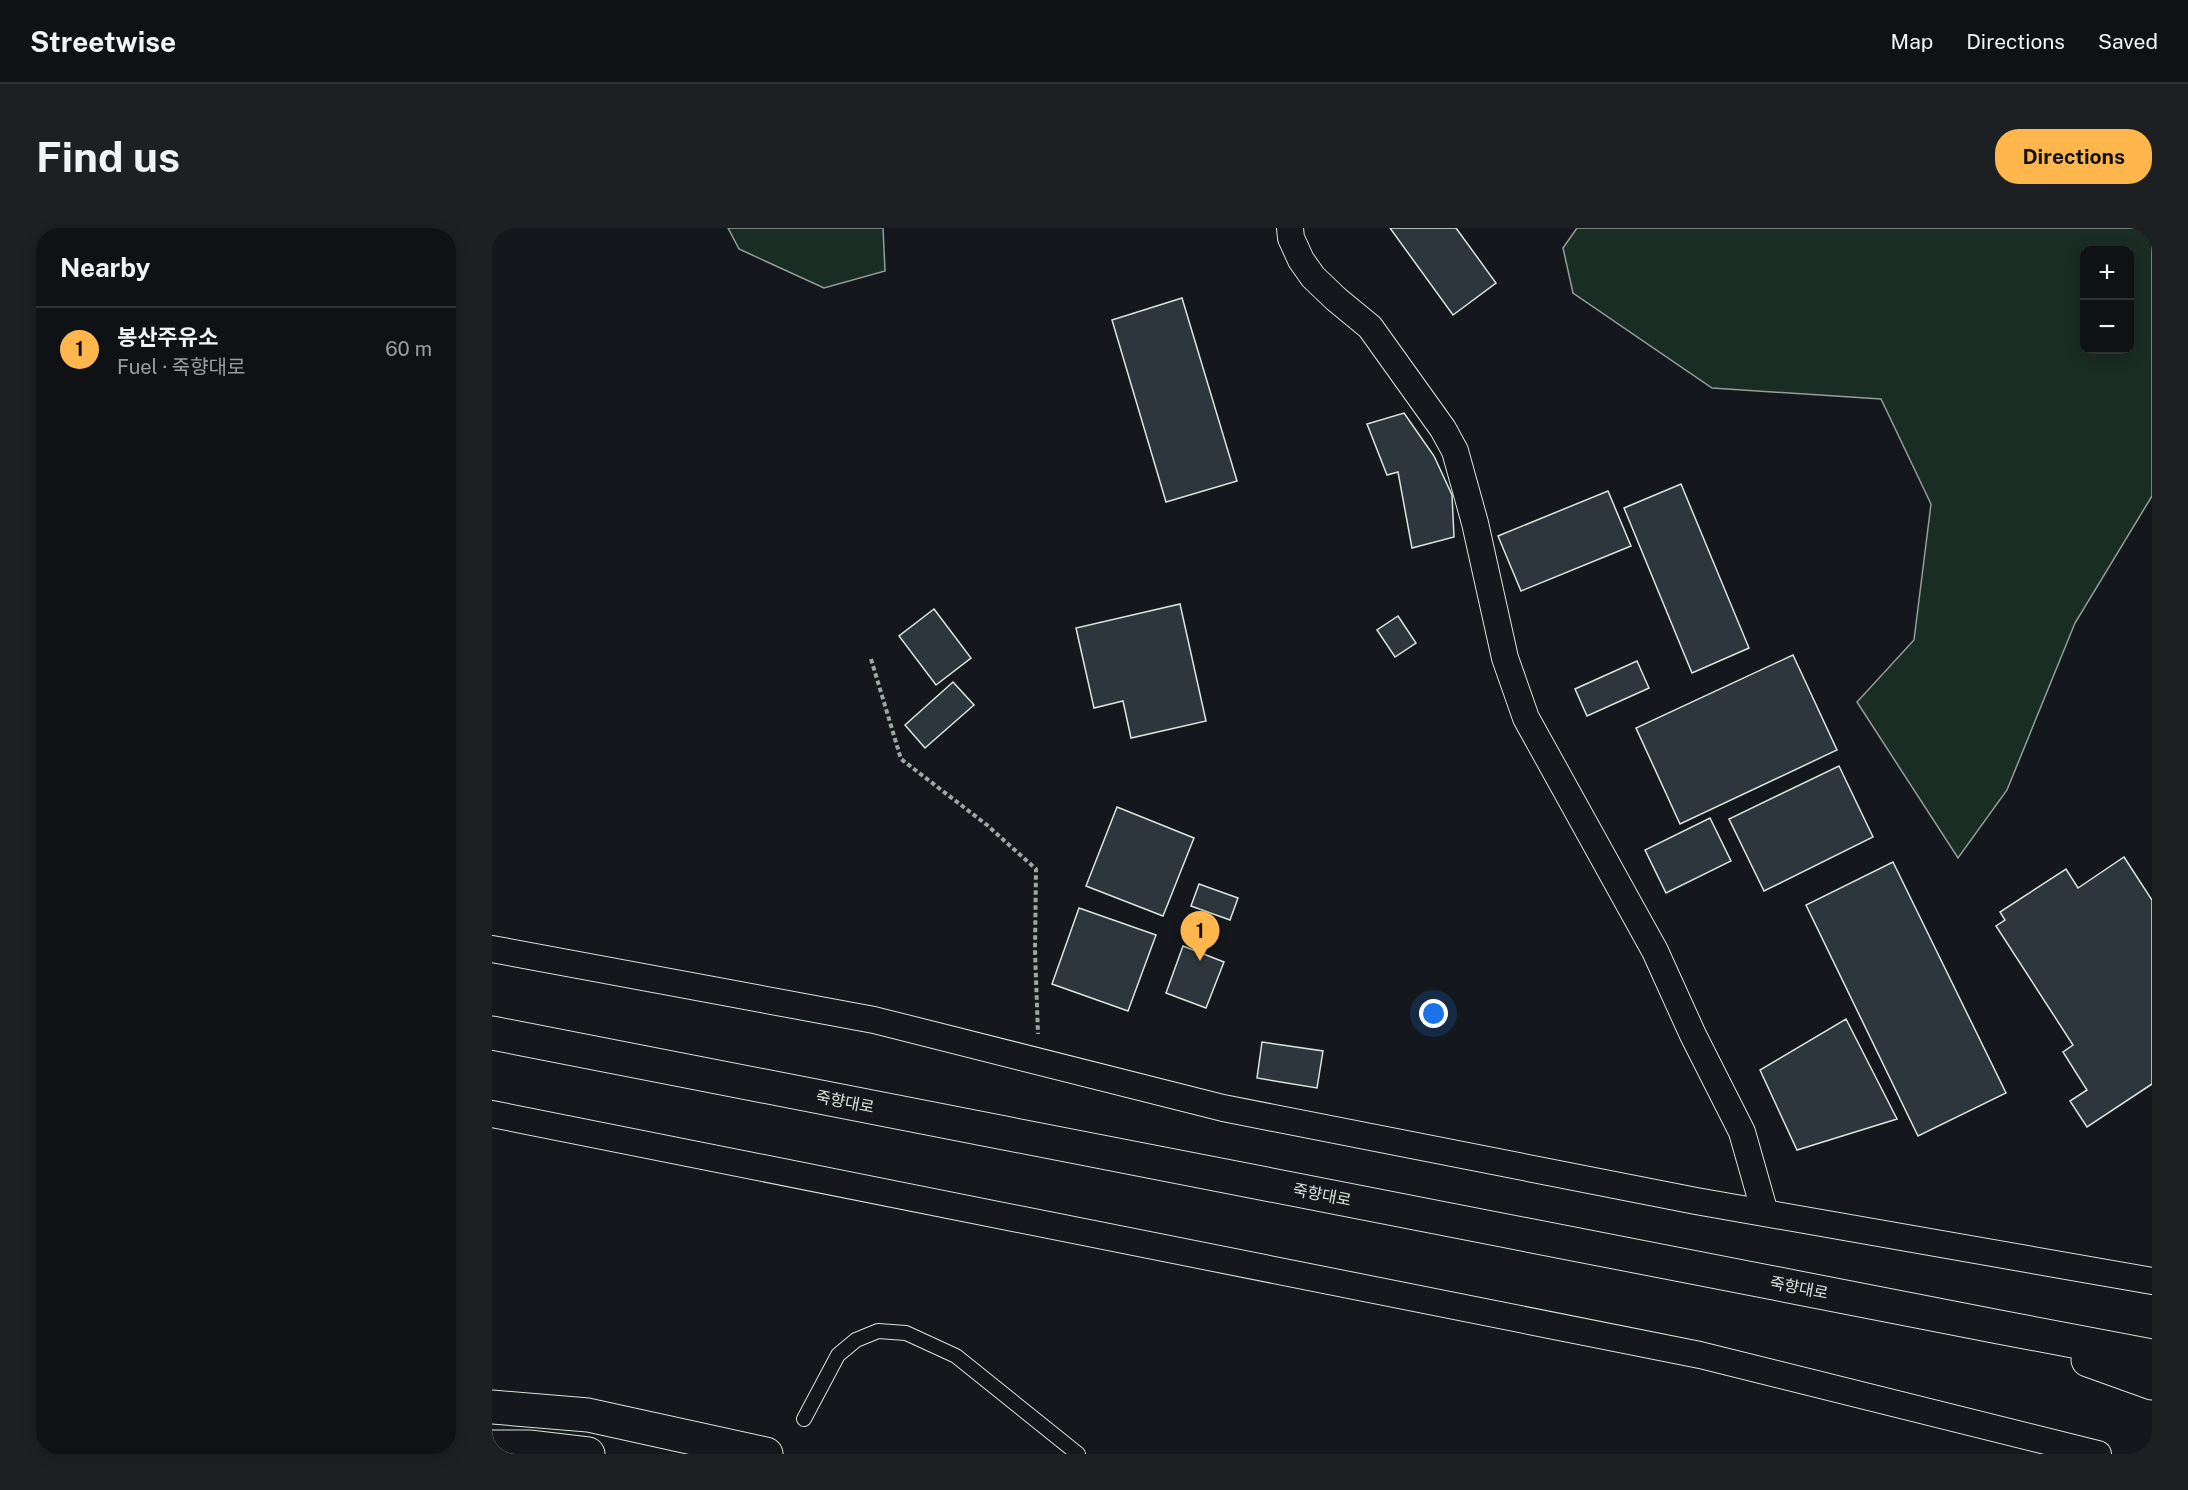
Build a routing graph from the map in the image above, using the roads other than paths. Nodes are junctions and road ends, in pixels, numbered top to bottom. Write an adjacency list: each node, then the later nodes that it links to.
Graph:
1 (1290, 228): 5 (street)
2 (492, 949): 5 (street)
3 (492, 1033): 7 (main road, 죽향대로)
4 (492, 1114): 20 (street)
5 (1765, 1213): 6 (street)
6 (2152, 1281)
7 (1999, 1328): 8 (main road, 죽향대로); 9 (main road)
8 (2152, 1356)
9 (2152, 1383)
10 (492, 1407): 11 (main road)
11 (528, 1411): 12 (main road); 18 (main road)
12 (492, 1416)
13 (804, 1419): 19 (lane)
14 (492, 1447): 15 (main road)
15 (529, 1447): 16 (main road); 17 (main road)
16 (492, 1452)
17 (588, 1454)
18 (766, 1454)
19 (1078, 1454)
20 (2098, 1454)

